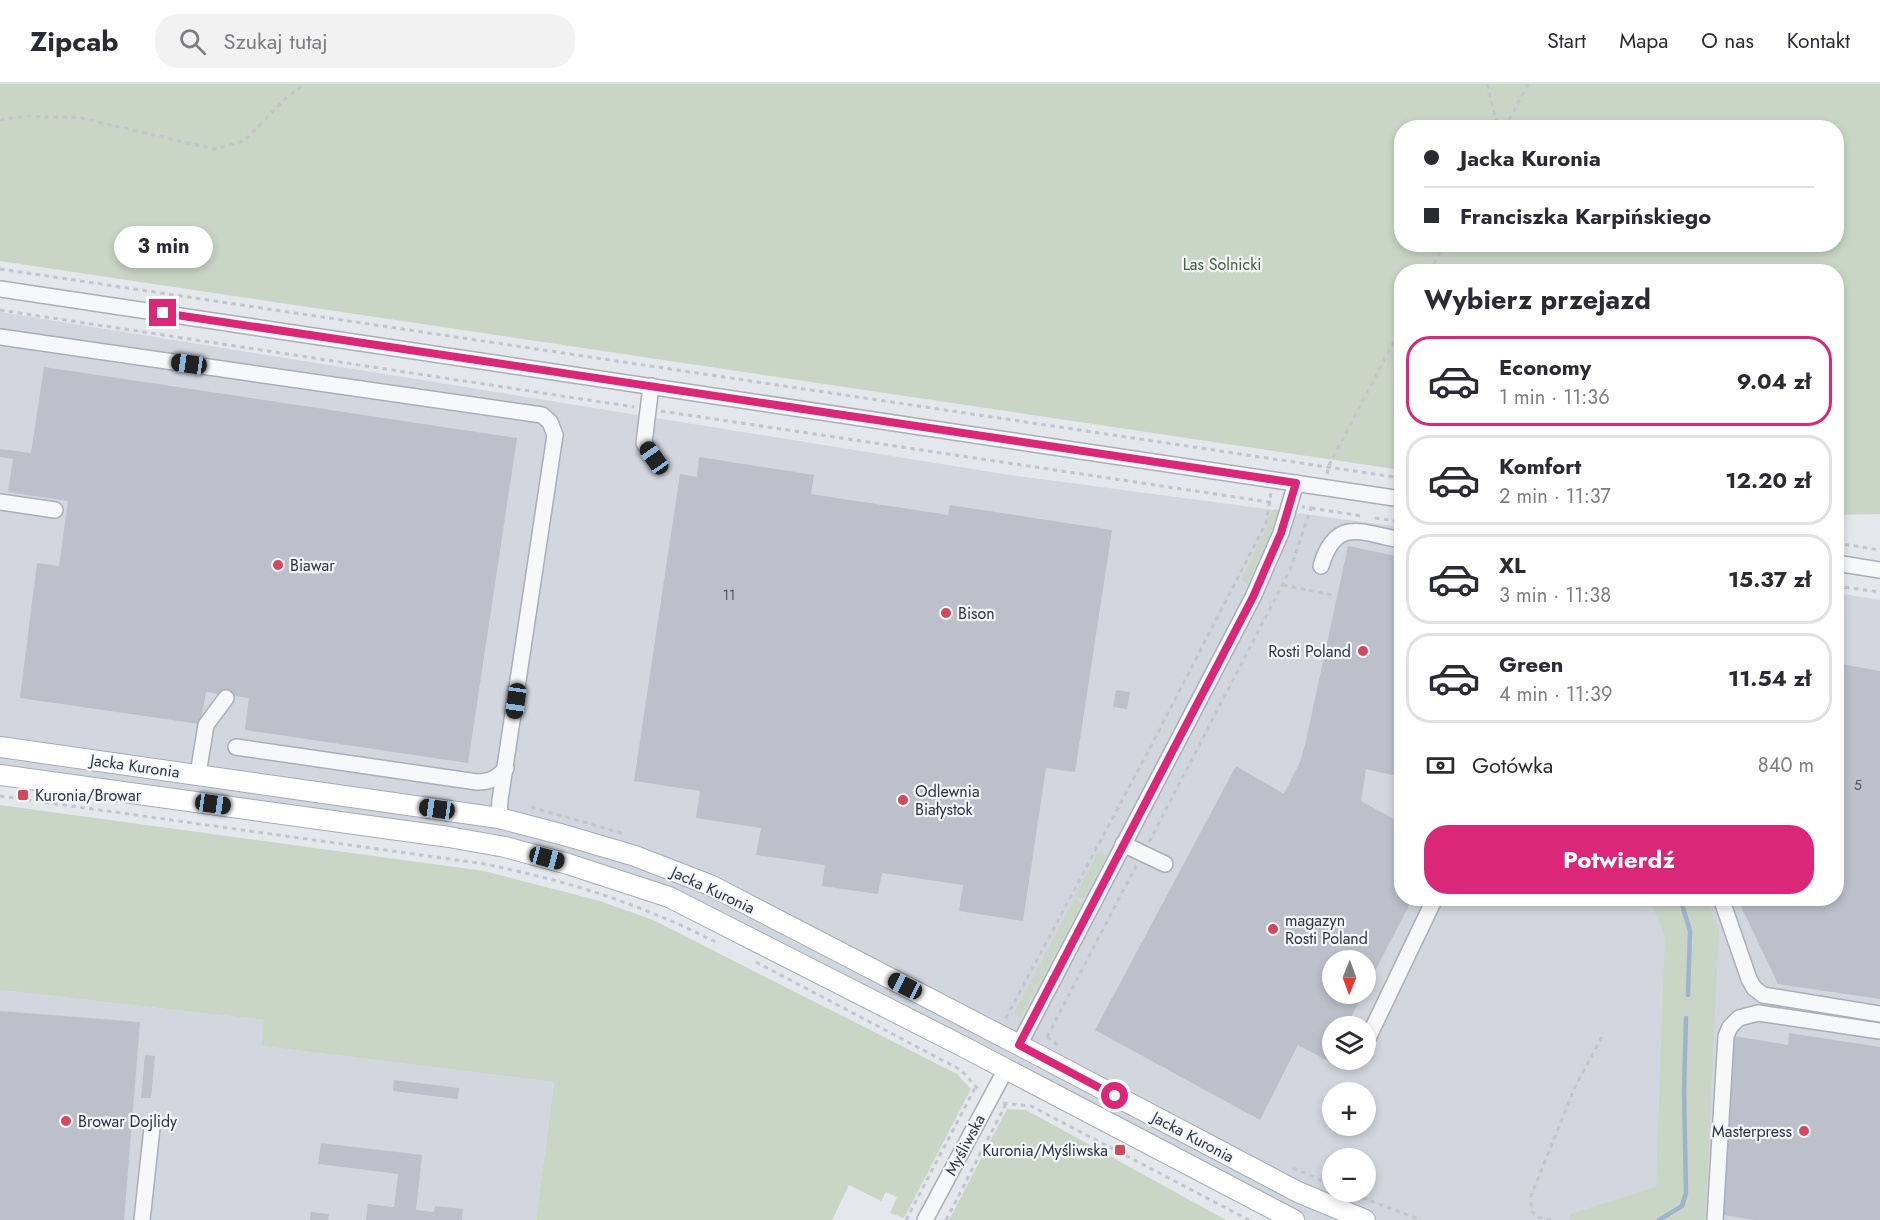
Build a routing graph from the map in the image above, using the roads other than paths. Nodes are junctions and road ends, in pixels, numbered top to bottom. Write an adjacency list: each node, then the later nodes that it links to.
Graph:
1 (0, 289): 3 (street)
2 (0, 336): 16 (street)
3 (651, 386): 4 (street); 5 (street)
4 (654, 458)
5 (1296, 483): 6 (street); 20 (street)
6 (1394, 498)
7 (0, 502): 8 (street)
8 (55, 510)
9 (1394, 539): 11 (street)
10 (1844, 564): 12 (street)
11 (1321, 566)
12 (1880, 570)
13 (226, 698): 18 (street)
14 (0, 747): 18 (main road, Jacka Kuronia)
15 (236, 747): 16 (street)
16 (506, 768): 19 (street)
17 (0, 774): 28 (main road, Jacka Kuronia)
18 (198, 774): 19 (main road, Jacka Kuronia)
19 (500, 818): 27 (main road, Jacka Kuronia)
20 (1124, 844): 21 (street); 27 (street)
21 (1165, 864)
22 (1431, 906): 25 (street)
23 (1724, 906): 24 (street)
24 (1880, 1014)
25 (1376, 1023)
26 (1880, 1031): 34 (street)
27 (1019, 1045): 28 (main road); 33 (main road, Jacka Kuronia)
28 (1006, 1069): 31 (street, Myśliwska); 32 (main road, Jacka Kuronia)
29 (152, 1128): 30 (street)
30 (142, 1220)
31 (925, 1220)
32 (1294, 1220)
33 (1365, 1220)
34 (1715, 1220)

